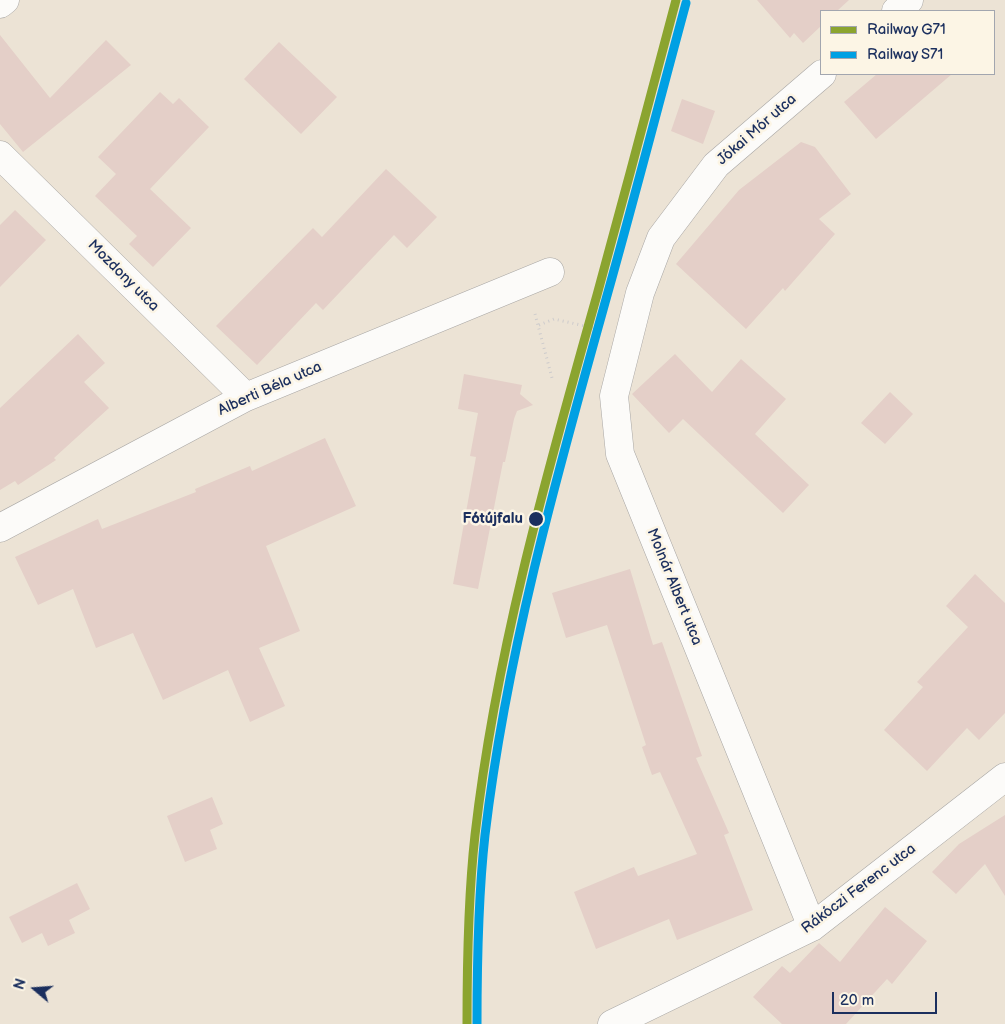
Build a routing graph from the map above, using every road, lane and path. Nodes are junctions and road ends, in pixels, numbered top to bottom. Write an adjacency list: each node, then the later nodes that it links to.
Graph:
1 (5, 0): 3 (street)
2 (909, 0): 4 (street)
3 (0, 4)
4 (897, 10)
5 (821, 75): 7 (street, Jókai Mór utca)
6 (0, 154): 13 (street, Mozdony utca)
7 (661, 238): 11 (street, Molnár Albert utca)
8 (550, 272): 9 (street, Alberti Béla utca)
9 (522, 284): 10 (path); 13 (street, Alberti Béla utca)
10 (539, 325): 11 (path); 12 (path)
11 (628, 336): 16 (street, Molnár Albert utca)
12 (552, 378)
13 (246, 397): 14 (street, Alberti Béla utca)
14 (0, 528)
15 (1005, 777): 16 (street, Rákóczi Ferenc utca)
16 (812, 927): 17 (street, Rákóczi Ferenc utca)
17 (649, 1016): 18 (street, Rákóczi Ferenc utca)
18 (612, 1024)

